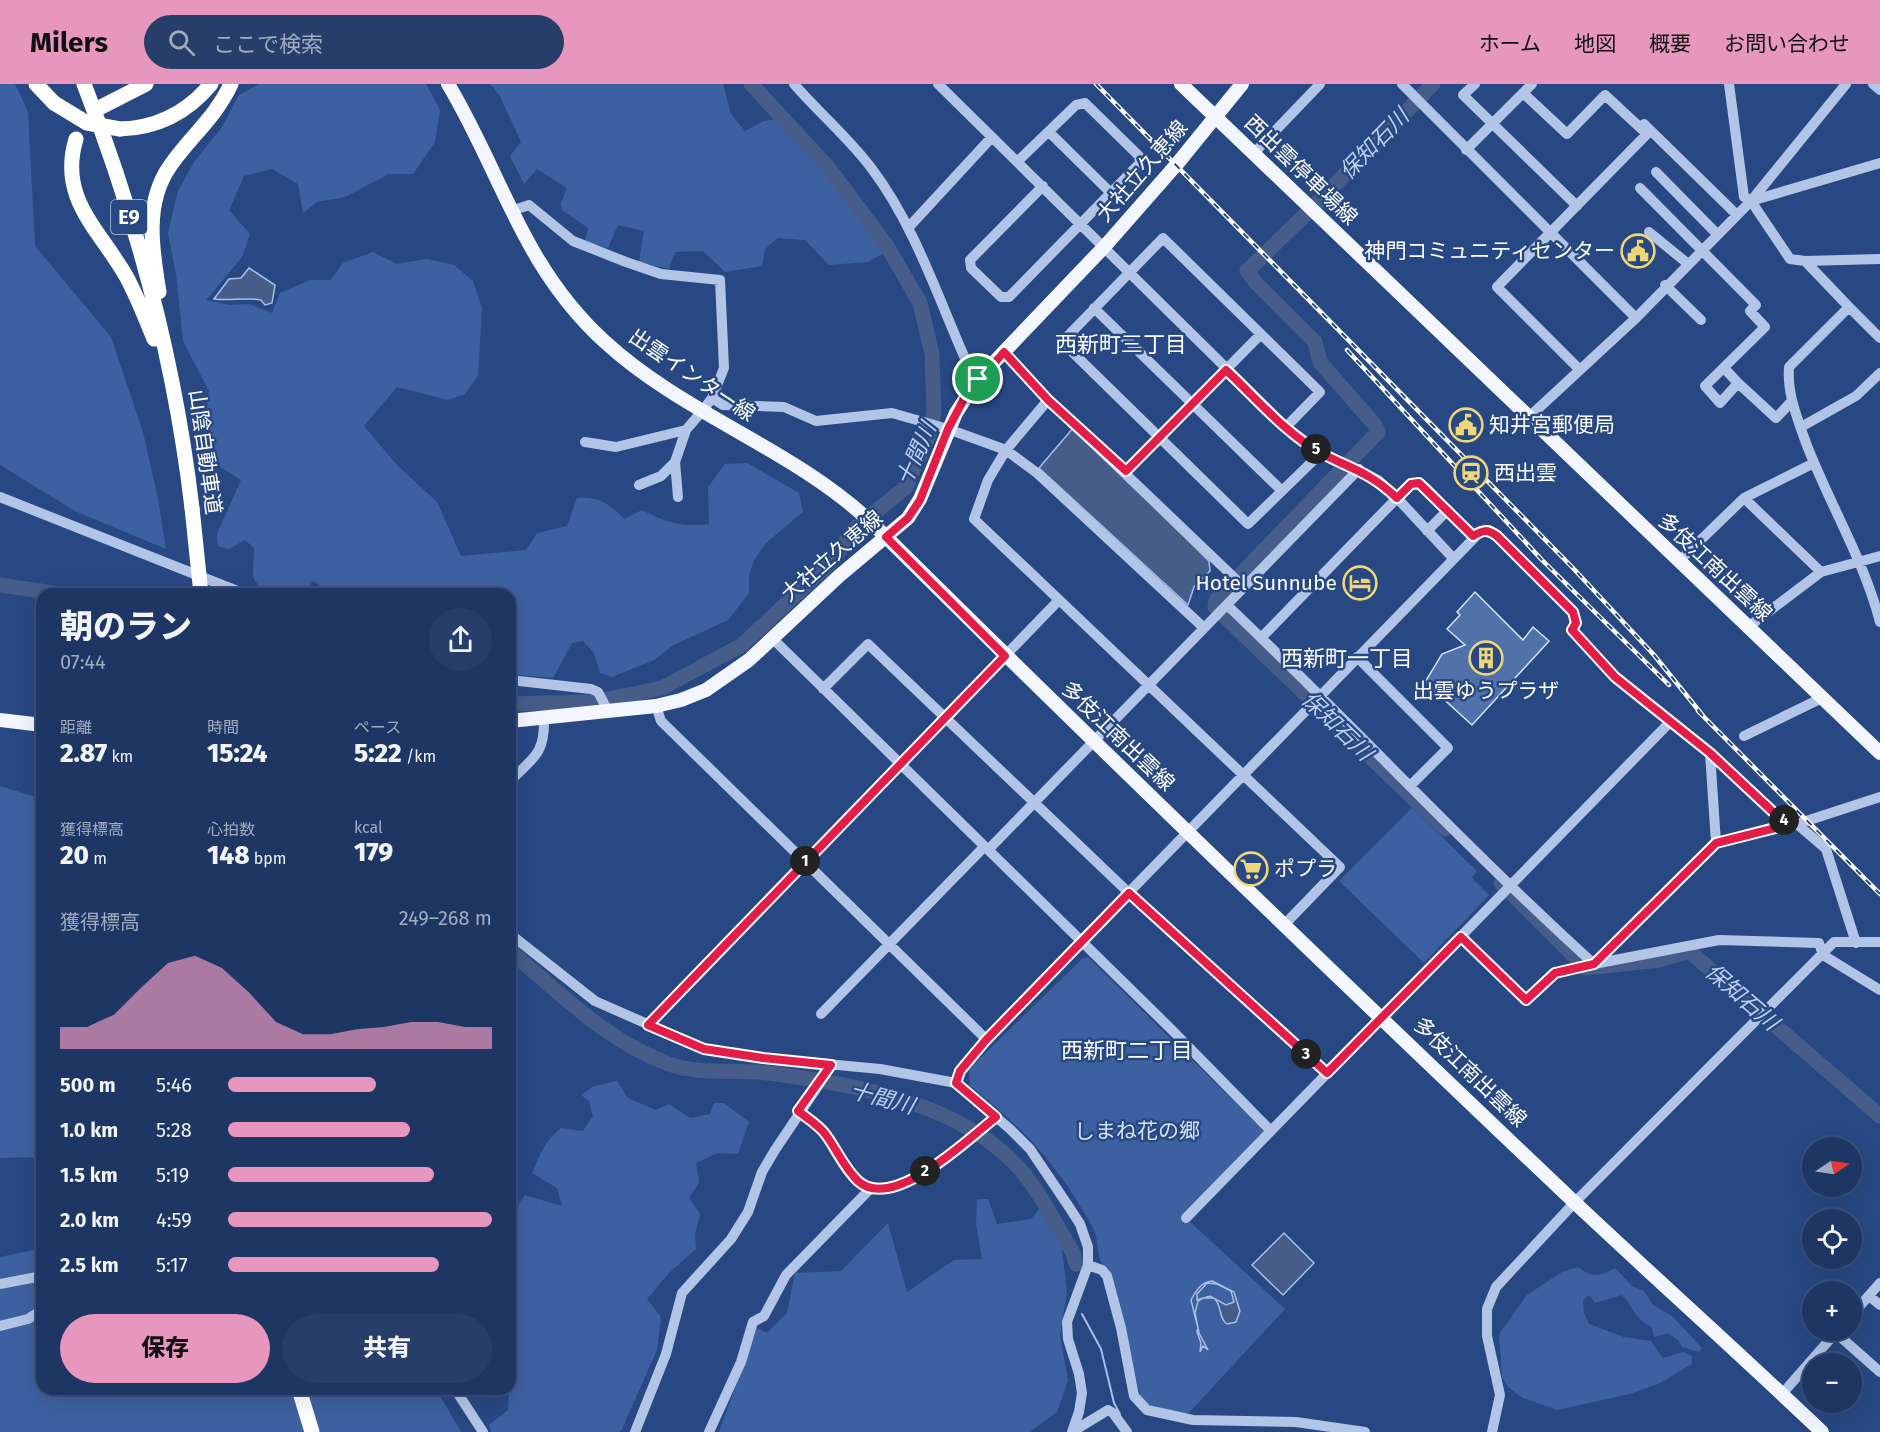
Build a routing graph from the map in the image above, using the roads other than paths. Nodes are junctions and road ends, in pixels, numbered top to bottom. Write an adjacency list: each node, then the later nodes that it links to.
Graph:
1 (36, 84): 4 (highway, bridge)
2 (84, 84): 21 (highway, E9)
3 (146, 84): 21 (highway)
4 (211, 84)
5 (231, 84): 60 (highway)
6 (448, 84): 38 (main road, 出雲インター線)
7 (794, 84): 41 (street)
8 (938, 84): 26 (street)
9 (1180, 84): 22 (main road, 西出雲停車場線)
10 (1242, 84): 22 (main road, 大社立久恵線)
11 (1320, 84): 29 (street)
12 (1402, 84): 28 (street)
13 (1475, 84): 23 (street)
14 (1532, 84): 20 (street)
15 (1604, 84): 24 (street)
16 (1728, 84): 36 (street)
17 (1846, 84): 36 (street)
18 (1873, 84): 19 (street)
19 (1880, 90)
20 (1523, 93): 23 (street); 24 (street)
21 (99, 113): 60 (highway, 山陰自動車道 / E9)
22 (1216, 116): 29 (main road, 西出雲停車場線); 45 (main road, 大社立久恵線)
23 (1493, 126): 28 (street); 37 (street)
24 (1644, 128): 37 (street); 39 (street)
25 (1049, 132): 30 (street); 35 (street); 35 (street)
26 (992, 137): 30 (street); 41 (street)
27 (76, 139): 60 (highway)
28 (1466, 150): 42 (street)
29 (1254, 153): 70 (main road, 西出雲停車場線)
30 (1018, 161): 33 (street)
31 (1880, 164): 36 (street)
32 (1656, 172): 44 (street)
33 (1043, 186): 40 (street); 40 (street)
34 (1640, 188): 46 (street)
35 (1110, 192): 40 (street)
36 (1751, 201): 39 (street); 48 (street)
37 (1577, 206): 42 (street)
38 (511, 211): 68 (main road, 出雲インター線); 68 (street)
39 (1736, 214): 44 (street)
40 (1082, 223): 45 (street)
41 (908, 228): 64 (street)
42 (1551, 232): 54 (street); 61 (street)
43 (1649, 232): 49 (street)
44 (1717, 234): 46 (street)
45 (1105, 246): 50 (street); 58 (main road, 大社立久恵線)
46 (1701, 249): 49 (street); 59 (street)
47 (1880, 260): 48 (street)
48 (1805, 261): 52 (street)
49 (1687, 263): 51 (street)
50 (1128, 272): 53 (street); 56 (street); 62 (street)
51 (1665, 285): 54 (street); 55 (street)
52 (1848, 307): 57 (street); 67 (street)
53 (1094, 308): 69 (street); 75 (street)
54 (1636, 318): 61 (street)
55 (1701, 320)
56 (1261, 334): 62 (street); 71 (street)
57 (1880, 338)
58 (1004, 352): 64 (main road, 大社立久恵線); 66 (street)
59 (1724, 368): 65 (street); 65 (street)
60 (168, 369): 89 (highway, 山陰自動車道 / E9)
61 (1579, 369): 70 (street)
62 (1226, 370): 69 (street); 71 (street)
63 (1880, 373): 72 (street)
64 (978, 379): 73 (main road, 大社立久恵線)
65 (1738, 383): 67 (street)
66 (1048, 400): 77 (street); 82 (street)
67 (1792, 401): 72 (street)
68 (707, 404): 73 (street); 74 (street); 93 (main road, 出雲インター線)
69 (1192, 404): 75 (street); 84 (street)
70 (1524, 415): 96 (main road, 多伎江南出雲線)
71 (1286, 427): 78 (street)
72 (1801, 427): 80 (street)
73 (948, 429): 77 (street); 93 (main road, 大社立久恵線)
74 (686, 430): 76 (street); 79 (street)
75 (1158, 438): 82 (street); 84 (street)
76 (585, 442)
77 (1005, 450): 103 (street); 106 (street)
78 (1321, 453): 81 (street); 84 (street)
79 (675, 462): 83 (street); 86 (street)
80 (1814, 462): 88 (street); 97 (street)
81 (1359, 469): 87 (street); 99 (street)
82 (1126, 471): 99 (street)
83 (639, 485)
84 (1281, 490)
85 (0, 497): 102 (street)
86 (678, 497)
87 (1397, 498): 90 (street); 91 (street); 109 (street)
88 (1744, 498): 96 (street); 98 (street)
89 (190, 508): 100 (highway, 山陰自動車道 / E9); 101 (highway, 山陰自動車道 / E9, bridge)
90 (1448, 510): 91 (street); 92 (street)
91 (1427, 531): 95 (street)
92 (1473, 536): 95 (street); 123 (street)
93 (886, 537): 108 (main road, 大社立久恵線); 110 (main road, 多伎江南出雲線)
94 (1880, 556): 97 (street)
95 (1453, 558): 111 (street)
96 (1679, 561): 107 (main road, 多伎江南出雲線)
97 (1858, 562): 98 (street); 105 (street)
98 (1821, 572): 107 (street)
99 (1244, 587): 104 (street)
100 (196, 588)
101 (200, 588)
102 (230, 588)
103 (1059, 600): 110 (street); 113 (street)
104 (1227, 605): 106 (street); 109 (street)
105 (1880, 622)
106 (1203, 627): 113 (street)
107 (1748, 627): 116 (main road, 多伎江南出雲線)
108 (772, 638): 114 (street); 117 (main road, 大社立久恵線)
109 (1261, 638): 115 (street)
110 (1005, 656): 120 (street); 126 (main road, 多伎江南出雲線)
111 (1357, 657): 115 (street); 132 (street)
112 (516, 681): 118 (street)
113 (1150, 686): 126 (street); 131 (street)
114 (823, 689): 120 (street); 129 (street)
115 (1320, 695): 131 (street); 132 (street)
116 (1824, 697): 125 (street); 128 (main road, 多伎江南出雲線)
117 (656, 706): 118 (main road, 大社立久恵線); 139 (street)
118 (608, 711): 119 (main road, 大社立久恵線)
119 (544, 718): 122 (main road, 大社立久恵線); 130 (street)
120 (946, 718): 129 (street); 134 (street)
121 (0, 720): 124 (main road)
122 (516, 720)
123 (1671, 721): 127 (street); 140 (street)
124 (36, 724)
125 (1744, 736)
126 (1093, 741): 134 (street); 136 (main road, 多伎江南出雲線)
127 (1710, 753): 135 (street); 137 (street)
128 (1880, 753)
129 (900, 765): 138 (street); 139 (street)
130 (516, 775)
131 (1244, 776): 136 (street); 142 (street)
132 (1411, 785): 140 (street)
133 (1880, 797): 135 (street)
134 (1034, 803): 138 (street); 141 (street)
135 (1792, 824): 137 (street); 147 (street)
136 (1188, 833): 141 (street); 142 (main road, 多伎江南出雲線)
137 (1716, 843): 150 (street)
138 (986, 848): 145 (street); 148 (street)
139 (805, 861): 148 (street); 154 (street)
140 (1510, 887): 143 (street); 150 (street)
141 (1129, 893): 145 (street); 157 (street)
142 (1284, 925): 153 (main road, 多伎江南出雲線)
143 (1461, 937): 150 (street); 153 (street)
144 (516, 939): 154 (street)
145 (1082, 942): 155 (street); 161 (street)
146 (1880, 942): 147 (street)
147 (1856, 943): 149 (street)
148 (888, 944): 152 (street); 155 (street)
149 (1823, 955): 150 (street); 151 (street); 163 (street)
150 (1594, 964)
151 (1880, 990)
152 (821, 1014)
153 (1381, 1016): 157 (street); 163 (main road, 多伎江南出雲線)
154 (648, 1025): 156 (street)
155 (986, 1040): 158 (street)
156 (831, 1065): 158 (street); 159 (street)
157 (1327, 1073): 161 (street)
158 (956, 1083): 160 (street)
159 (798, 1111): 162 (street); 184 (street)
160 (996, 1117): 162 (street); 165 (street)
161 (1272, 1131): 164 (street)
162 (871, 1188): 185 (street)
163 (1575, 1202): 177 (main road, 多伎江南出雲線); 189 (street)
164 (1186, 1218)
165 (1088, 1264): 186 (street); 188 (street)
166 (36, 1277): 168 (street)
167 (1880, 1283): 169 (street)
168 (0, 1284)
169 (1869, 1296): 170 (street); 171 (street)
170 (1862, 1304)
171 (1880, 1305)
172 (36, 1314): 173 (street)
173 (0, 1326)
174 (1829, 1341): 177 (street)
175 (1847, 1341): 176 (street)
176 (1880, 1372)
177 (1782, 1394): 190 (main road, 多伎江南出雲線)
178 (295, 1395): 181 (highway)
179 (301, 1395): 182 (highway)
180 (459, 1395): 183 (street)
181 (305, 1432)
182 (312, 1432)
183 (483, 1432)
184 (635, 1432)
185 (710, 1432)
186 (1072, 1432): 187 (street)
187 (1127, 1432)
188 (1365, 1432)
189 (1492, 1432)
190 (1822, 1432)

